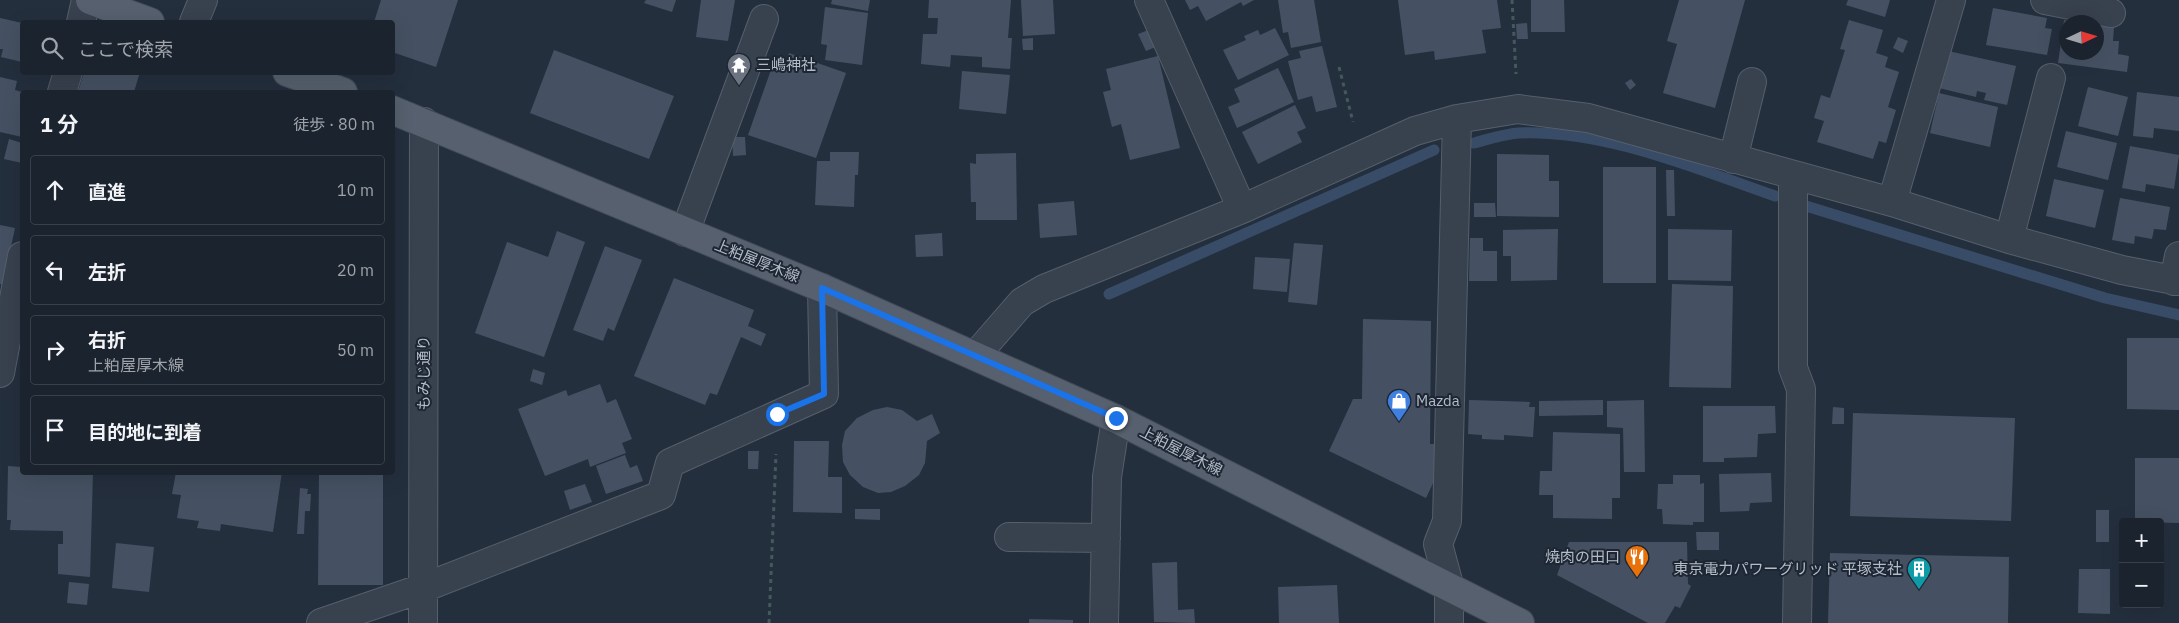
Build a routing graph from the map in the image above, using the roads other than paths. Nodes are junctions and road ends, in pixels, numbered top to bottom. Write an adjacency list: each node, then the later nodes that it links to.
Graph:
1 (88, 0): 8 (street); 9 (main road)
2 (203, 0): 10 (street)
3 (1149, 0): 23 (street)
4 (1951, 0): 22 (street)
5 (2045, 0): 6 (street)
6 (2111, 13)
7 (764, 19): 24 (street)
8 (82, 20)
9 (144, 20)
10 (195, 20)
11 (67, 75): 15 (street)
12 (296, 75): 16 (main road)
13 (2051, 78): 25 (street)
14 (1752, 82): 20 (street)
15 (63, 90)
16 (338, 90)
17 (395, 111): 19 (main road, 上粕屋厚木線)
18 (1457, 119): 20 (street); 23 (street); 34 (street)
19 (424, 122): 24 (main road, 上粕屋厚木線); 35 (street, もみじ通り)
20 (1733, 159): 21 (street)
21 (1794, 176): 22 (street); 41 (street)
22 (1892, 202): 25 (street)
23 (1242, 209): 29 (street)
24 (685, 232): 28 (main road, 上粕屋厚木線)
25 (2010, 239): 27 (street)
26 (20, 267): 30 (street)
27 (2177, 273)
28 (822, 288): 29 (main road, 上粕屋厚木線); 35 (street)
29 (976, 355): 31 (main road, 上粕屋厚木線)
30 (0, 373)
31 (1116, 418): 33 (street); 34 (main road, 上粕屋厚木線)
32 (1009, 538): 33 (street)
33 (1106, 538): 38 (street)
34 (1449, 586): 39 (street); 40 (main road, 上粕屋厚木線)
35 (423, 588): 36 (street); 37 (street, もみじ通り)
36 (320, 623)
37 (422, 623)
38 (1104, 623)
39 (1449, 623)
40 (1520, 623)
41 (1797, 623)

